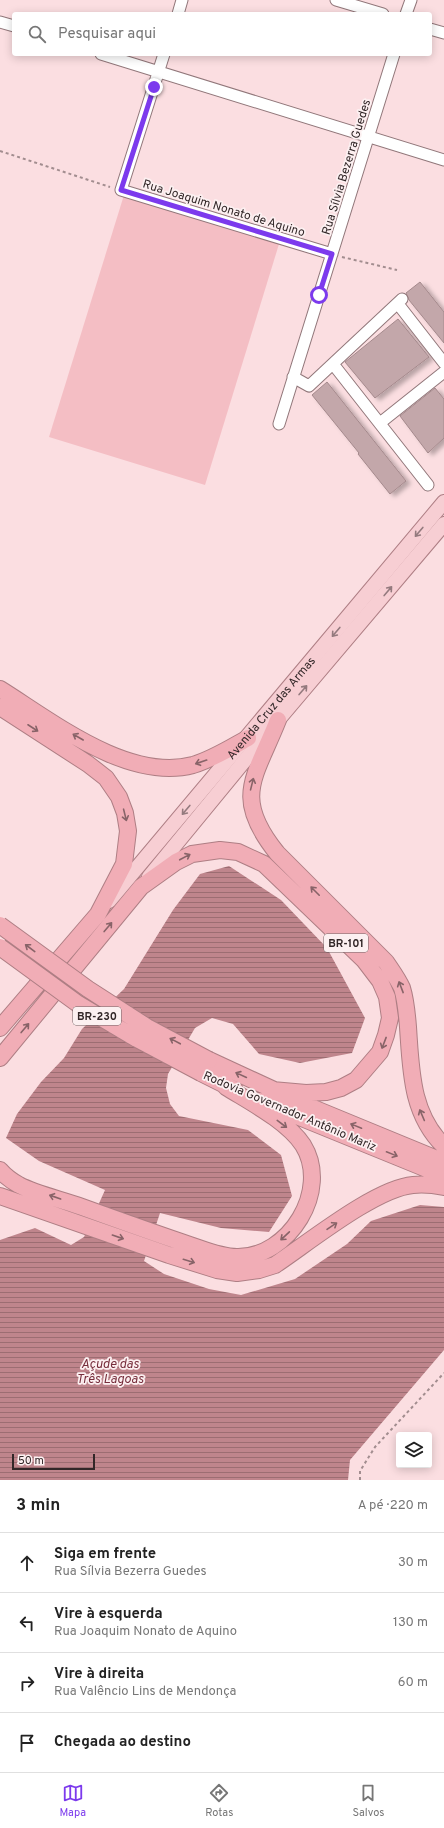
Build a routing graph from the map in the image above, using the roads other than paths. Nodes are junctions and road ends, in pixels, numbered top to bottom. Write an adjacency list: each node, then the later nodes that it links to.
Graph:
1 (182, 0): 4 (street)
2 (336, 0): 5 (street)
3 (411, 0): 6 (street)
4 (179, 12)
5 (376, 12)
6 (407, 12)
7 (0, 22): 8 (street)
8 (12, 25)
9 (432, 30): 10 (street)
10 (444, 33)
11 (107, 56): 14 (street)
12 (163, 56): 14 (street)
13 (393, 56): 15 (street, Rua Sílvia Bezerra Guedes)
14 (158, 72): 15 (street); 17 (street, Rua Joaquim Nonato de Aquino)
15 (369, 138): 16 (street); 17 (street, Rua Sílvia Bezerra Guedes)
16 (444, 160)
17 (332, 254): 21 (street, Rua Sílvia Bezerra Guedes)
18 (444, 363): 19 (street)
19 (333, 364): 21 (street); 22 (street)
20 (444, 372): 22 (street)
21 (293, 377): 23 (street, Rua Sílvia Bezerra Guedes)
22 (380, 423): 24 (street)
23 (279, 424)
24 (428, 485)
25 (444, 502): 30 (main road, Avenida Cruz das Armas, one-way to 30)
26 (444, 524): 29 (main road, Avenida Cruz das Armas, one-way to 26)
27 (0, 689): 30 (highway, one-way to 27)
28 (0, 707): 32 (highway, one-way to 32)
29 (278, 720): 31 (main road, Avenida Cruz das Armas); 40 (highway, one-way to 29)
30 (248, 738): 32 (main road, Avenida Cruz das Armas, one-way to 32)
31 (141, 887): 36 (highway, BR-101, one-way to 31); 39 (highway, BR-101, one-way to 39)
32 (98, 914): 35 (highway)
33 (0, 925): 37 (highway, BR-101, one-way to 33, bridge)
34 (0, 947): 37 (highway, Rodovia Governador Antônio Mariz / BR-230, bridge)
35 (0, 1028)
36 (0, 1058)
37 (205, 1066): 38 (highway, Rodovia Governador Antônio Mariz / BR-230); 39 (highway, BR-101, one-way to 37)
38 (226, 1086): 43 (highway, Rodovia Governador Antônio Mariz / BR-230, one-way to 43); 46 (highway, one-way to 46)
39 (272, 1090): 41 (highway, Rodovia Governador Antônio Mariz, one-way to 39)
40 (444, 1146)
41 (444, 1162)
42 (0, 1170): 46 (highway, one-way to 42)
43 (444, 1176)
44 (444, 1187): 46 (highway, one-way to 44)
45 (0, 1196): 46 (highway, one-way to 46)
46 (154, 1242)

